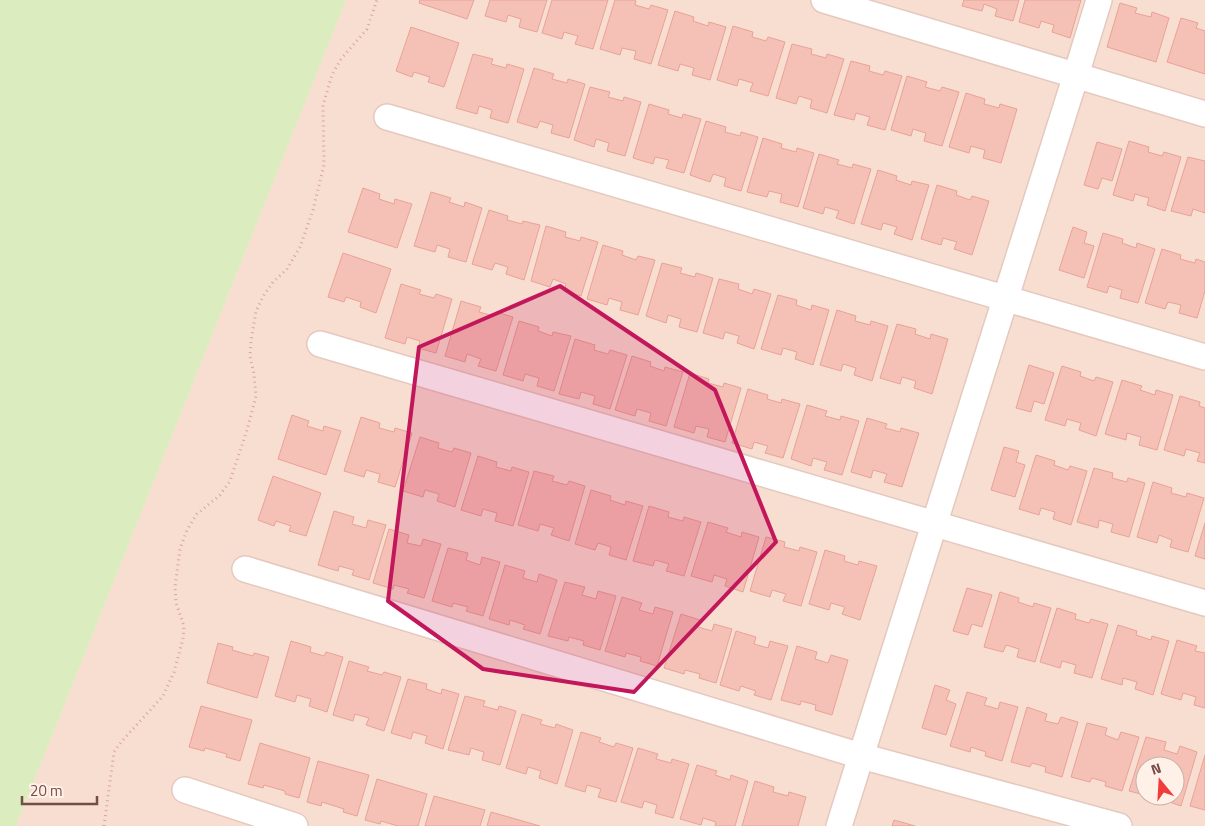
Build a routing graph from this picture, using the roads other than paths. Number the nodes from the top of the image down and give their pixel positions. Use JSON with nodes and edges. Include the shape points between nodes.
{"nodes":[{"id":1,"x":824,"y":0,"type":"edge"},
{"id":2,"x":1099,"y":0,"type":"edge"},
{"id":3,"x":1076,"y":75,"type":"junction"},
{"id":4,"x":1205,"y":114,"type":"edge"},
{"id":5,"x":387,"y":117,"type":"dead end"},
{"id":6,"x":1006,"y":298,"type":"junction"},
{"id":7,"x":320,"y":344,"type":"dead end"},
{"id":8,"x":1205,"y":357,"type":"edge"},
{"id":9,"x":934,"y":525,"type":"junction"},
{"id":10,"x":245,"y":569,"type":"dead end"},
{"id":11,"x":1205,"y":603,"type":"edge"},
{"id":12,"x":861,"y":756,"type":"junction"},
{"id":13,"x":185,"y":790,"type":"dead end"},
{"id":14,"x":294,"y":826,"type":"edge"},
{"id":15,"x":839,"y":826,"type":"edge"},
{"id":16,"x":1119,"y":826,"type":"edge"}],
"edges":[{"from":1,"to":3,"type":"street"},
{"from":2,"to":3,"type":"street"},
{"from":3,"to":4,"type":"street"},
{"from":3,"to":6,"type":"street"},
{"from":5,"to":6,"type":"street"},
{"from":6,"to":8,"type":"street"},
{"from":6,"to":9,"type":"street"},
{"from":7,"to":9,"type":"street"},
{"from":9,"to":11,"type":"street"},
{"from":9,"to":12,"type":"street"},
{"from":10,"to":12,"type":"street"},
{"from":12,"to":15,"type":"street"},
{"from":12,"to":16,"type":"street"},
{"from":13,"to":14,"type":"street"}]}
